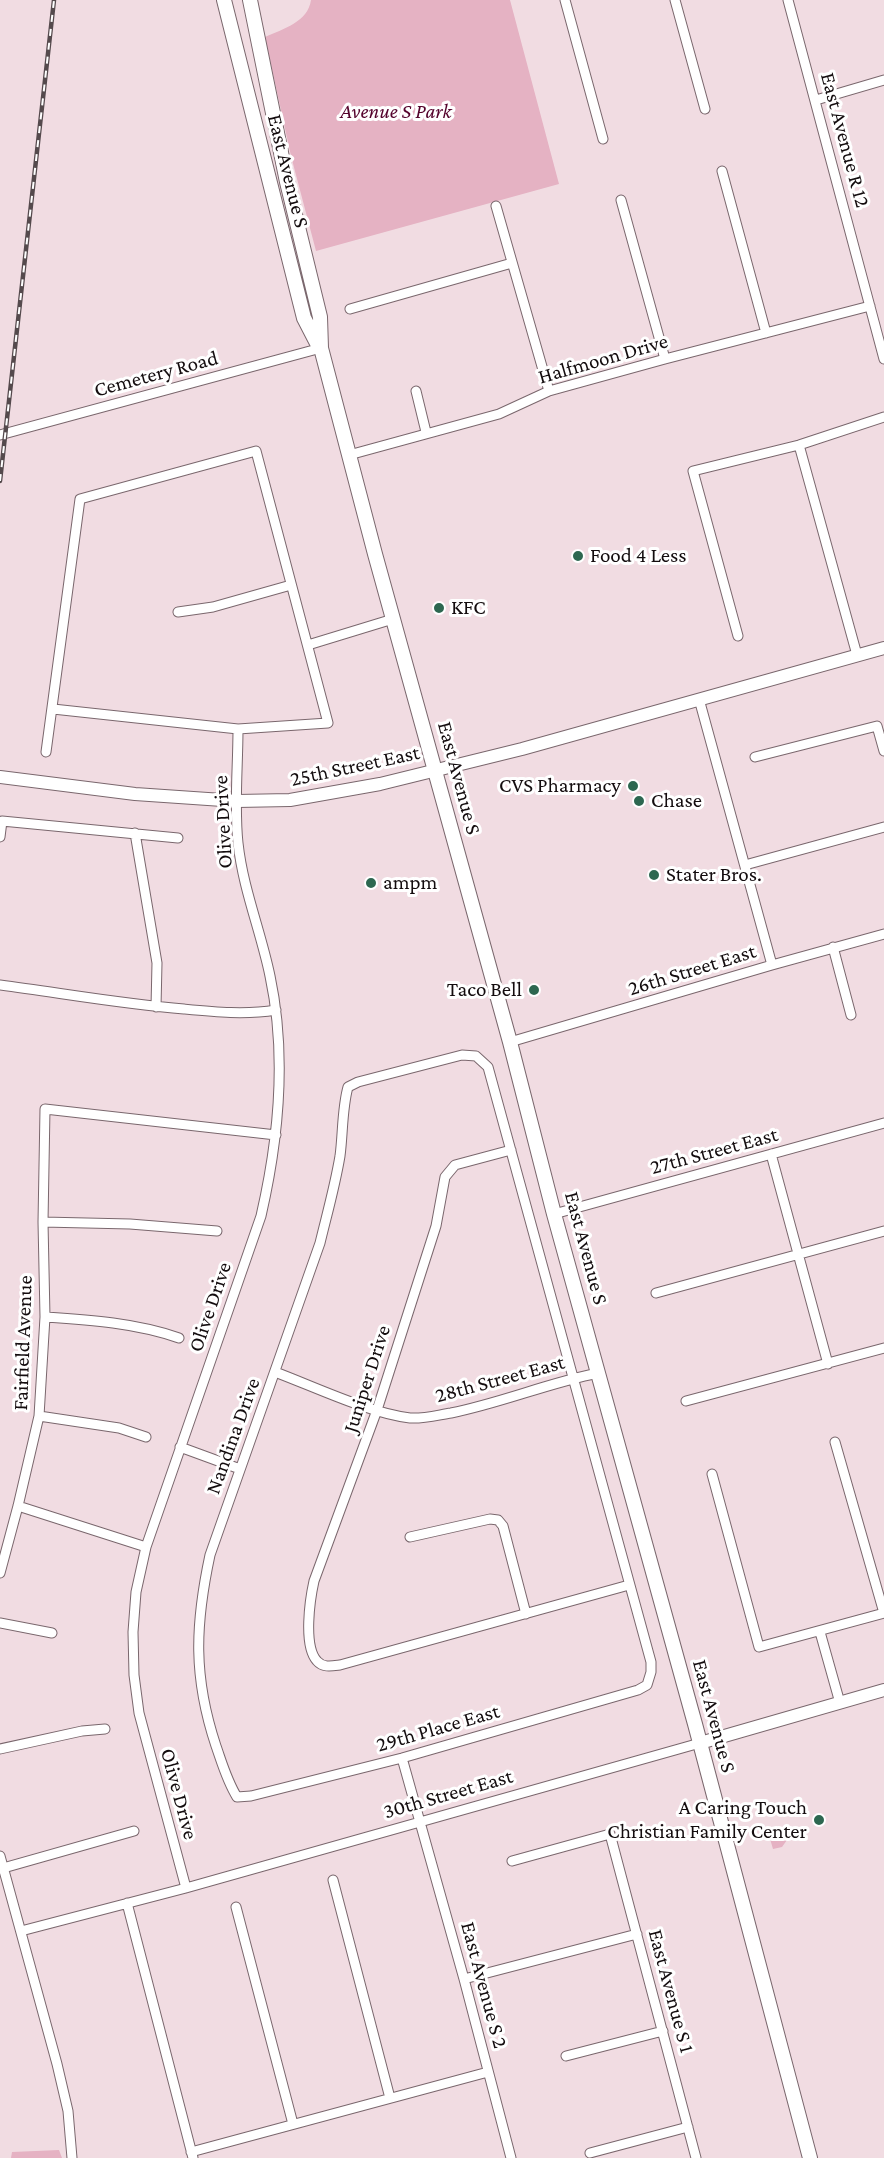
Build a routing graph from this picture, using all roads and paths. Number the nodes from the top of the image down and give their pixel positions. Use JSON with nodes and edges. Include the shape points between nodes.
{"nodes":[{"id":1,"x":224,"y":0,"type":"edge"},
{"id":2,"x":250,"y":0,"type":"edge"},
{"id":3,"x":565,"y":0,"type":"edge"},
{"id":4,"x":675,"y":0,"type":"edge"},
{"id":5,"x":788,"y":0,"type":"edge"},
{"id":6,"x":884,"y":80,"type":"edge"},
{"id":7,"x":816,"y":100,"type":"junction"},
{"id":8,"x":705,"y":109,"type":"dead end"},
{"id":9,"x":603,"y":139,"type":"dead end"},
{"id":10,"x":722,"y":171,"type":"dead end"},
{"id":11,"x":621,"y":200,"type":"dead end"},
{"id":12,"x":496,"y":206,"type":"dead end"},
{"id":13,"x":512,"y":263,"type":"junction"},
{"id":14,"x":870,"y":306,"type":"junction"},
{"id":15,"x":350,"y":309,"type":"dead end"},
{"id":16,"x":766,"y":333,"type":"junction"},
{"id":17,"x":321,"y":348,"type":"junction"},
{"id":18,"x":665,"y":359,"type":"junction"},
{"id":19,"x":884,"y":359,"type":"edge"},
{"id":20,"x":416,"y":391,"type":"dead end"},
{"id":21,"x":549,"y":392,"type":"junction"},
{"id":22,"x":884,"y":417,"type":"edge"},
{"id":23,"x":426,"y":432,"type":"junction"},
{"id":24,"x":0,"y":435,"type":"edge"},
{"id":25,"x":799,"y":445,"type":"junction"},
{"id":26,"x":349,"y":455,"type":"junction"},
{"id":27,"x":291,"y":585,"type":"junction"},
{"id":28,"x":178,"y":612,"type":"dead end"},
{"id":29,"x":393,"y":620,"type":"junction"},
{"id":30,"x":738,"y":636,"type":"dead end"},
{"id":31,"x":308,"y":645,"type":"junction"},
{"id":32,"x":884,"y":648,"type":"edge"},
{"id":33,"x":856,"y":656,"type":"junction"},
{"id":34,"x":699,"y":699,"type":"junction"},
{"id":35,"x":53,"y":710,"type":"junction"},
{"id":36,"x":238,"y":729,"type":"junction"},
{"id":37,"x":884,"y":751,"type":"edge"},
{"id":38,"x":46,"y":752,"type":"dead end"},
{"id":39,"x":755,"y":757,"type":"dead end"},
{"id":40,"x":435,"y":769,"type":"junction"},
{"id":41,"x":0,"y":777,"type":"edge"},
{"id":42,"x":237,"y":801,"type":"junction"},
{"id":43,"x":884,"y":827,"type":"edge"},
{"id":44,"x":135,"y":833,"type":"junction"},
{"id":45,"x":0,"y":837,"type":"edge"},
{"id":46,"x":178,"y":838,"type":"dead end"},
{"id":47,"x":745,"y":865,"type":"junction"},
{"id":48,"x":884,"y":934,"type":"edge"},
{"id":49,"x":833,"y":947,"type":"junction"},
{"id":50,"x":772,"y":965,"type":"junction"},
{"id":51,"x":0,"y":984,"type":"edge"},
{"id":52,"x":156,"y":1007,"type":"junction"},
{"id":53,"x":276,"y":1010,"type":"junction"},
{"id":54,"x":851,"y":1015,"type":"dead end"},
{"id":55,"x":510,"y":1042,"type":"junction"},
{"id":56,"x":884,"y":1123,"type":"edge"},
{"id":57,"x":276,"y":1135,"type":"junction"},
{"id":58,"x":511,"y":1150,"type":"junction"},
{"id":59,"x":771,"y":1154,"type":"junction"},
{"id":60,"x":554,"y":1214,"type":"junction"},
{"id":61,"x":43,"y":1222,"type":"junction"},
{"id":62,"x":217,"y":1231,"type":"dead end"},
{"id":63,"x":884,"y":1231,"type":"edge"},
{"id":64,"x":799,"y":1254,"type":"junction"},
{"id":65,"x":656,"y":1293,"type":"dead end"},
{"id":66,"x":45,"y":1317,"type":"junction"},
{"id":67,"x":179,"y":1338,"type":"dead end"},
{"id":68,"x":884,"y":1348,"type":"edge"},
{"id":69,"x":828,"y":1364,"type":"junction"},
{"id":70,"x":275,"y":1372,"type":"junction"},
{"id":71,"x":598,"y":1373,"type":"junction"},
{"id":72,"x":573,"y":1378,"type":"junction"},
{"id":73,"x":686,"y":1401,"type":"dead end"},
{"id":74,"x":377,"y":1410,"type":"junction"},
{"id":75,"x":39,"y":1416,"type":"junction"},
{"id":76,"x":146,"y":1437,"type":"dead end"},
{"id":77,"x":835,"y":1442,"type":"dead end"},
{"id":78,"x":180,"y":1447,"type":"junction"},
{"id":79,"x":240,"y":1469,"type":"junction"},
{"id":80,"x":712,"y":1474,"type":"dead end"},
{"id":81,"x":18,"y":1506,"type":"junction"},
{"id":82,"x":410,"y":1537,"type":"dead end"},
{"id":83,"x":146,"y":1547,"type":"junction"},
{"id":84,"x":0,"y":1573,"type":"edge"},
{"id":85,"x":629,"y":1585,"type":"junction"},
{"id":86,"x":884,"y":1613,"type":"edge"},
{"id":87,"x":526,"y":1614,"type":"junction"},
{"id":88,"x":0,"y":1623,"type":"edge"},
{"id":89,"x":820,"y":1632,"type":"junction"},
{"id":90,"x":52,"y":1633,"type":"dead end"},
{"id":91,"x":884,"y":1690,"type":"edge"},
{"id":92,"x":840,"y":1703,"type":"junction"},
{"id":93,"x":105,"y":1729,"type":"dead end"},
{"id":94,"x":700,"y":1743,"type":"junction"},
{"id":95,"x":0,"y":1749,"type":"edge"},
{"id":96,"x":402,"y":1758,"type":"junction"},
{"id":97,"x":237,"y":1797,"type":"joint"},
{"id":98,"x":419,"y":1823,"type":"junction"},
{"id":99,"x":134,"y":1831,"type":"dead end"},
{"id":100,"x":0,"y":1856,"type":"edge"},
{"id":101,"x":512,"y":1861,"type":"dead end"},
{"id":102,"x":2,"y":1869,"type":"edge"},
{"id":103,"x":333,"y":1880,"type":"dead end"},
{"id":104,"x":186,"y":1888,"type":"junction"},
{"id":105,"x":127,"y":1903,"type":"junction"},
{"id":106,"x":236,"y":1907,"type":"dead end"},
{"id":107,"x":21,"y":1931,"type":"junction"},
{"id":108,"x":637,"y":1934,"type":"junction"},
{"id":109,"x":464,"y":1979,"type":"junction"},
{"id":110,"x":663,"y":2031,"type":"junction"},
{"id":111,"x":566,"y":2056,"type":"dead end"},
{"id":112,"x":488,"y":2072,"type":"junction"},
{"id":113,"x":390,"y":2098,"type":"junction"},
{"id":114,"x":293,"y":2124,"type":"junction"},
{"id":115,"x":688,"y":2127,"type":"junction"},
{"id":116,"x":590,"y":2153,"type":"dead end"},
{"id":117,"x":192,"y":2155,"type":"edge"},
{"id":118,"x":72,"y":2158,"type":"edge"},
{"id":119,"x":511,"y":2158,"type":"edge"},
{"id":120,"x":696,"y":2158,"type":"edge"},
{"id":121,"x":810,"y":2158,"type":"edge"}],
"edges":[{"from":1,"to":17,"type":"main road","name":"East Avenue S","via":[[304,318]]},
{"from":2,"to":17,"type":"main road","name":"East Avenue S","via":[[287,182],[320,317]]},
{"from":3,"to":9,"type":"street"},
{"from":4,"to":8,"type":"street"},
{"from":5,"to":7,"type":"street","name":"East Avenue R 12"},
{"from":6,"to":7,"type":"street"},
{"from":7,"to":14,"type":"street","name":"East Avenue R 12"},
{"from":10,"to":16,"type":"street"},
{"from":11,"to":18,"type":"street"},
{"from":12,"to":13,"type":"street"},
{"from":13,"to":15,"type":"street"},
{"from":13,"to":21,"type":"street"},
{"from":14,"to":16,"type":"street","name":"Halfmoon Drive"},
{"from":14,"to":19,"type":"street","name":"East Avenue R 12"},
{"from":16,"to":18,"type":"street","name":"Halfmoon Drive"},
{"from":17,"to":24,"type":"street","name":"Cemetery Road"},
{"from":17,"to":26,"type":"main road","name":"East Avenue S"},
{"from":18,"to":21,"type":"street","name":"Halfmoon Drive"},
{"from":20,"to":23,"type":"street"},
{"from":21,"to":23,"type":"street","name":"Halfmoon Drive","via":[[499,414]]},
{"from":22,"to":25,"type":"street"},
{"from":23,"to":26,"type":"street","name":"Halfmoon Drive"},
{"from":25,"to":30,"type":"street","via":[[693,471]]},
{"from":25,"to":33,"type":"street"},
{"from":26,"to":29,"type":"main road","name":"East Avenue S"},
{"from":27,"to":28,"type":"street","via":[[213,607]]},
{"from":27,"to":31,"type":"street"},
{"from":27,"to":35,"type":"street","via":[[256,452],[80,499]]},
{"from":29,"to":31,"type":"street"},
{"from":29,"to":40,"type":"main road","name":"East Avenue S"},
{"from":31,"to":36,"type":"street","via":[[328,723]]},
{"from":32,"to":33,"type":"main road","name":"25th Street East"},
{"from":33,"to":34,"type":"main road","name":"25th Street East"},
{"from":34,"to":40,"type":"main road","name":"25th Street East"},
{"from":34,"to":47,"type":"street"},
{"from":35,"to":36,"type":"street"},
{"from":35,"to":38,"type":"street"},
{"from":36,"to":42,"type":"street","name":"Olive Drive"},
{"from":37,"to":39,"type":"street","via":[[877,726]]},
{"from":40,"to":42,"type":"main road","name":"25th Street East","via":[[336,793],[290,800]]},
{"from":40,"to":55,"type":"main road","name":"East Avenue S"},
{"from":41,"to":42,"type":"main road","name":"25th Street East","via":[[135,794]]},
{"from":42,"to":53,"type":"street","name":"Olive Drive","via":[[242,870]]},
{"from":43,"to":47,"type":"street"},
{"from":44,"to":45,"type":"street","via":[[2,821]]},
{"from":44,"to":46,"type":"street"},
{"from":44,"to":52,"type":"street","via":[[157,963]]},
{"from":47,"to":50,"type":"street"},
{"from":48,"to":49,"type":"street","name":"26th Street East"},
{"from":49,"to":50,"type":"street","name":"26th Street East"},
{"from":49,"to":54,"type":"street"},
{"from":50,"to":55,"type":"street","name":"26th Street East"},
{"from":51,"to":52,"type":"street"},
{"from":52,"to":53,"type":"street","via":[[226,1013]]},
{"from":53,"to":57,"type":"street","name":"Olive Drive"},
{"from":55,"to":60,"type":"main road","name":"East Avenue S"},
{"from":56,"to":59,"type":"street","name":"27th Street East"},
{"from":57,"to":61,"type":"street","name":"Fairfield Avenue","via":[[45,1109]]},
{"from":57,"to":78,"type":"street","name":"Olive Drive","via":[[261,1216]]},
{"from":58,"to":70,"type":"street","name":"Nandina Drive","via":[[488,1067],[476,1056],[462,1055],[348,1087],[332,1195],[320,1243]]},
{"from":58,"to":72,"type":"street"},
{"from":58,"to":74,"type":"street","name":"Juniper Drive","via":[[455,1165],[445,1177],[436,1226]]},
{"from":59,"to":60,"type":"street","name":"27th Street East"},
{"from":59,"to":64,"type":"street"},
{"from":60,"to":71,"type":"main road","name":"East Avenue S"},
{"from":61,"to":62,"type":"street"},
{"from":61,"to":66,"type":"street","name":"Fairfield Avenue"},
{"from":63,"to":64,"type":"street"},
{"from":64,"to":65,"type":"street"},
{"from":64,"to":69,"type":"street"},
{"from":66,"to":67,"type":"street","via":[[154,1329]]},
{"from":66,"to":75,"type":"street","name":"Fairfield Avenue"},
{"from":68,"to":69,"type":"street"},
{"from":69,"to":73,"type":"street"},
{"from":70,"to":74,"type":"street","name":"28th Street East"},
{"from":70,"to":79,"type":"street","name":"Nandina Drive"},
{"from":71,"to":72,"type":"street","name":"28th Street East"},
{"from":71,"to":94,"type":"main road","name":"East Avenue S"},
{"from":72,"to":74,"type":"street","name":"28th Street East","via":[[481,1407],[431,1416],[411,1418]]},
{"from":72,"to":85,"type":"street"},
{"from":74,"to":87,"type":"street","name":"Juniper Drive","via":[[314,1581],[309,1630],[317,1661],[327,1667],[340,1665]]},
{"from":75,"to":76,"type":"street","via":[[119,1428]]},
{"from":75,"to":81,"type":"street","name":"Fairfield Avenue"},
{"from":77,"to":86,"type":"street"},
{"from":78,"to":79,"type":"street"},
{"from":78,"to":83,"type":"street","name":"Olive Drive"},
{"from":79,"to":97,"type":"street","name":"Nandina Drive","via":[[210,1555],[198,1630],[199,1674],[208,1721]]},
{"from":80,"to":89,"type":"street","via":[[759,1647]]},
{"from":81,"to":83,"type":"street"},
{"from":81,"to":84,"type":"street","name":"Fairfield Avenue"},
{"from":82,"to":87,"type":"street","via":[[498,1520]]},
{"from":83,"to":104,"type":"street","name":"Olive Drive","via":[[135,1602],[134,1675],[142,1722]]},
{"from":85,"to":87,"type":"street"},
{"from":85,"to":96,"type":"street","name":"29th Place East","via":[[651,1662],[647,1685]]},
{"from":86,"to":89,"type":"street"},
{"from":88,"to":90,"type":"street"},
{"from":89,"to":92,"type":"street"},
{"from":91,"to":92,"type":"main road","name":"30th Street East"},
{"from":92,"to":94,"type":"main road","name":"30th Street East"},
{"from":93,"to":95,"type":"street"},
{"from":94,"to":98,"type":"street","name":"30th Street East"},
{"from":94,"to":121,"type":"main road","name":"East Avenue S"},
{"from":96,"to":97,"type":"street","name":"29th Place East"},
{"from":96,"to":98,"type":"street","name":"East Avenue S 2"},
{"from":98,"to":104,"type":"street","name":"30th Street East"},
{"from":98,"to":109,"type":"street","name":"East Avenue S 2"},
{"from":99,"to":102,"type":"street"},
{"from":100,"to":102,"type":"street"},
{"from":101,"to":108,"type":"street","name":"East Avenue S 1","via":[[610,1834]]},
{"from":102,"to":107,"type":"street"},
{"from":103,"to":113,"type":"street"},
{"from":104,"to":105,"type":"street","name":"30th Street East"},
{"from":105,"to":107,"type":"street","name":"30th Street East"},
{"from":105,"to":117,"type":"street"},
{"from":106,"to":114,"type":"street"},
{"from":107,"to":118,"type":"street","via":[[68,2111]]},
{"from":108,"to":109,"type":"street"},
{"from":108,"to":110,"type":"street","name":"East Avenue S 1"},
{"from":109,"to":112,"type":"street","name":"East Avenue S 2"},
{"from":110,"to":111,"type":"street"},
{"from":110,"to":115,"type":"street","name":"East Avenue S 1"},
{"from":112,"to":113,"type":"street"},
{"from":112,"to":119,"type":"street","name":"East Avenue S 2"},
{"from":113,"to":114,"type":"street"},
{"from":114,"to":117,"type":"street"},
{"from":115,"to":116,"type":"street"},
{"from":115,"to":120,"type":"street","name":"East Avenue S 1"}]}
